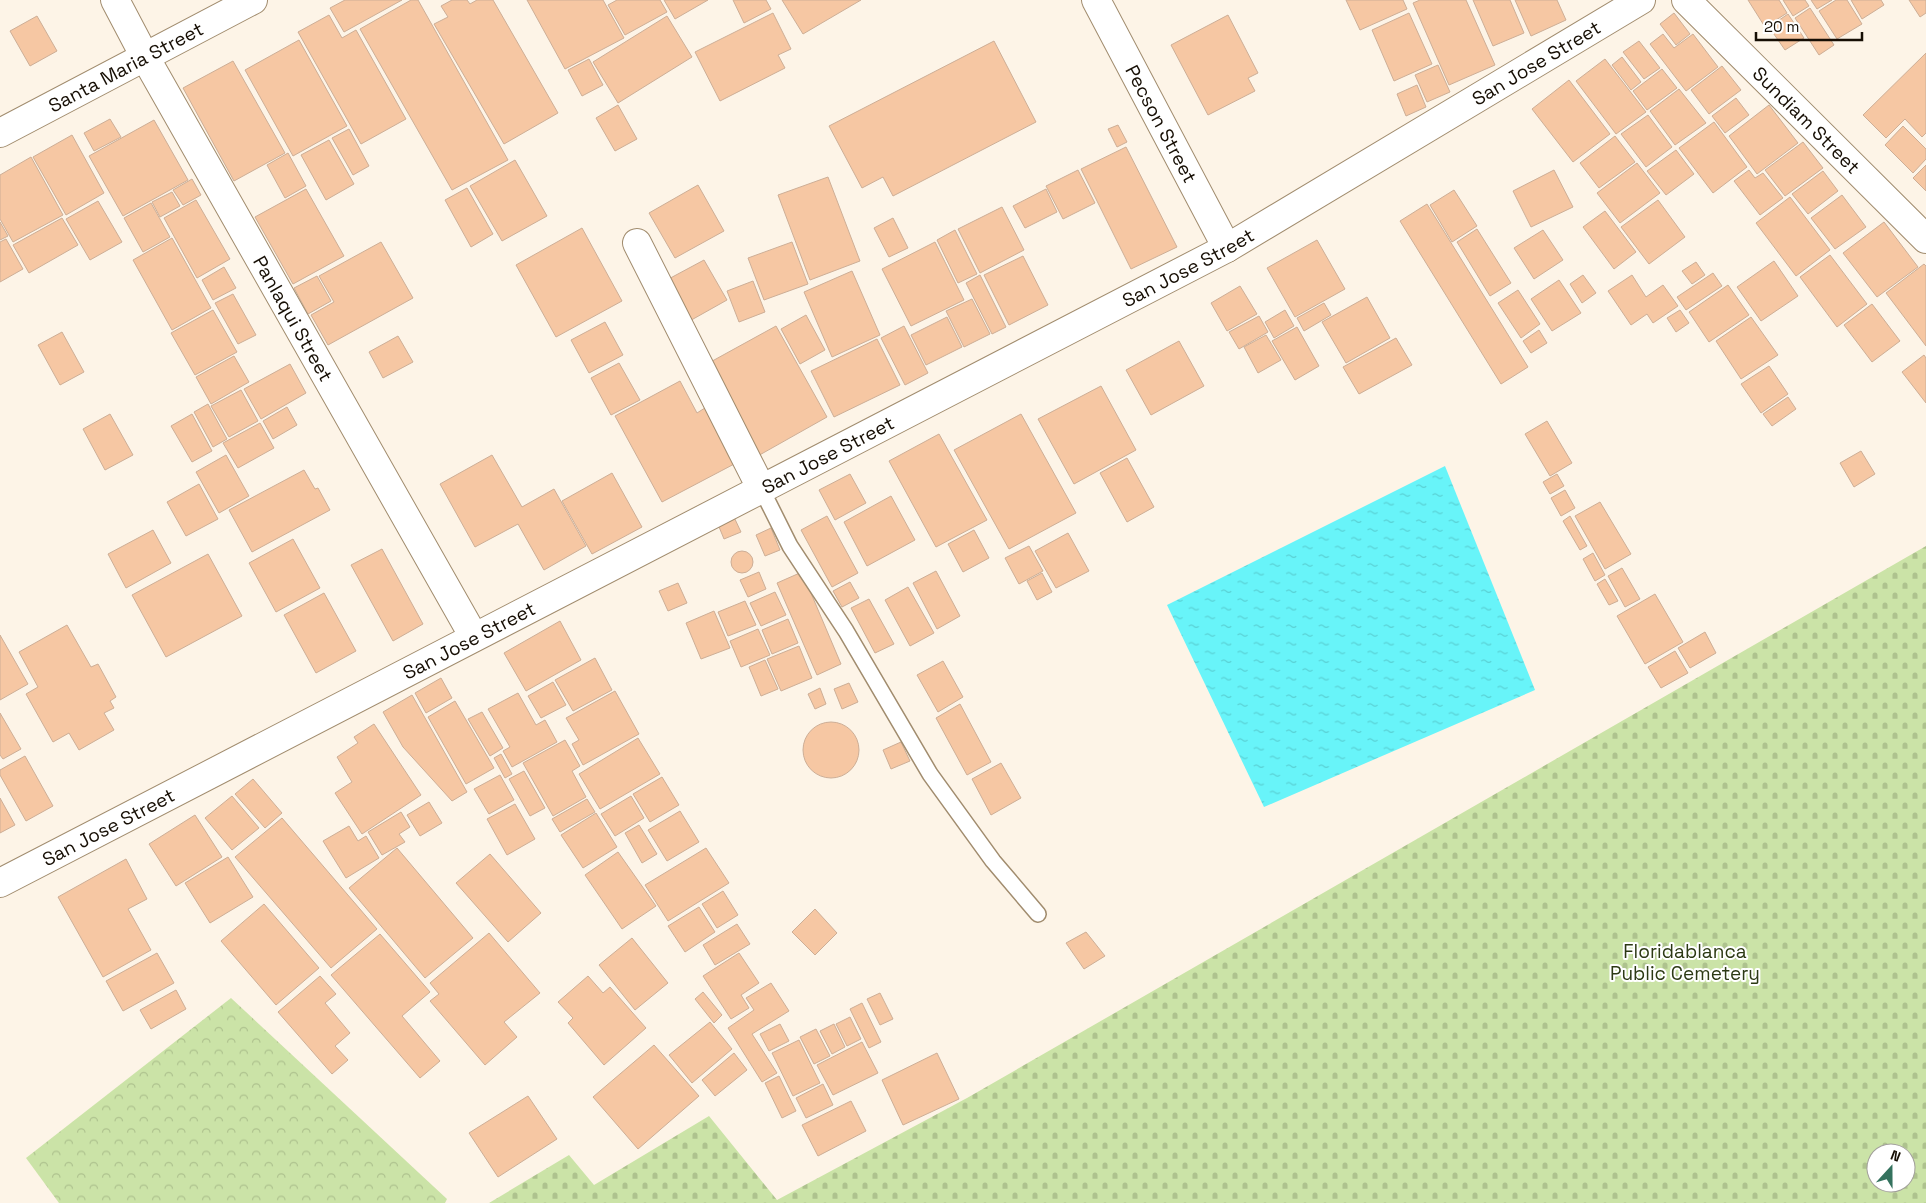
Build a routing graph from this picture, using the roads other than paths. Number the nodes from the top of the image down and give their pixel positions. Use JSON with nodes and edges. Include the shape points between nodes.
{"nodes":[{"id":1,"x":116,"y":0,"type":"edge"},
{"id":2,"x":253,"y":0,"type":"edge"},
{"id":3,"x":1096,"y":0,"type":"edge"},
{"id":4,"x":1641,"y":0,"type":"edge"},
{"id":5,"x":1686,"y":0,"type":"edge"},
{"id":6,"x":145,"y":57,"type":"junction"},
{"id":7,"x":0,"y":133,"type":"edge"},
{"id":8,"x":1926,"y":239,"type":"edge"},
{"id":9,"x":637,"y":243,"type":"dead end"},
{"id":10,"x":1227,"y":248,"type":"junction"},
{"id":11,"x":762,"y":490,"type":"junction"},
{"id":12,"x":474,"y":637,"type":"junction"},
{"id":13,"x":0,"y":883,"type":"edge"},
{"id":14,"x":1038,"y":914,"type":"dead end"}],
"edges":[{"from":1,"to":6,"type":"street","name":"Panlaqui Street"},
{"from":2,"to":6,"type":"street","name":"Santa Maria Street"},
{"from":3,"to":10,"type":"street","name":"Pecson Street"},
{"from":4,"to":10,"type":"street","name":"San Jose Street"},
{"from":5,"to":8,"type":"street","name":"Sundiam Street"},
{"from":6,"to":7,"type":"street","name":"Santa Maria Street"},
{"from":6,"to":12,"type":"street","name":"Panlaqui Street"},
{"from":9,"to":11,"type":"street"},
{"from":10,"to":11,"type":"street","name":"San Jose Street"},
{"from":11,"to":12,"type":"street","name":"San Jose Street"},
{"from":11,"to":14,"type":"lane","via":[[790,546],[846,632],[930,774],[993,861]]},
{"from":12,"to":13,"type":"street","name":"San Jose Street"}]}
